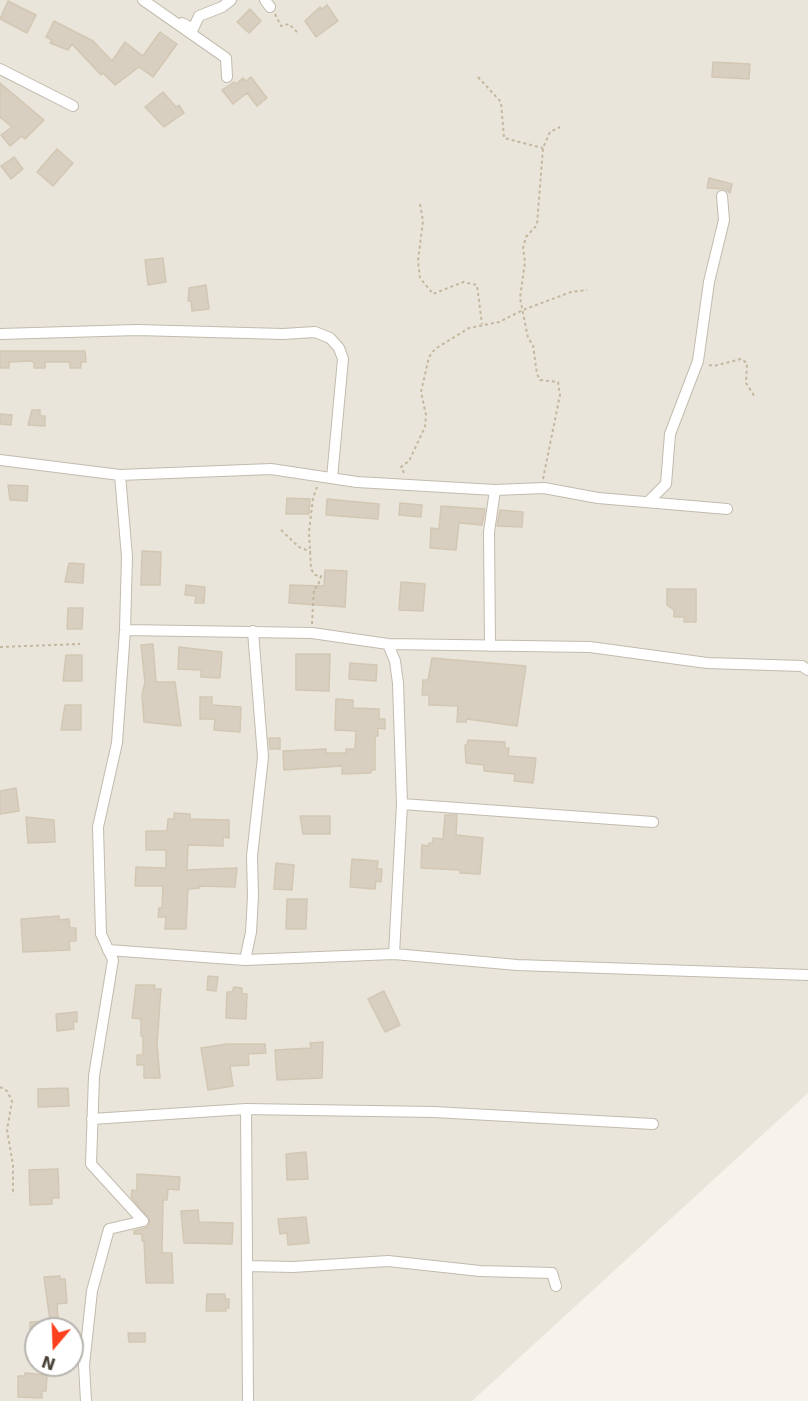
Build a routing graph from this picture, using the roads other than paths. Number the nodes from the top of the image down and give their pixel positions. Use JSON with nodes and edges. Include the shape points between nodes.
{"nodes":[{"id":1,"x":143,"y":0,"type":"edge"},
{"id":2,"x":231,"y":0,"type":"edge"},
{"id":3,"x":0,"y":69,"type":"edge"},
{"id":4,"x":227,"y":77,"type":"dead end"},
{"id":5,"x":73,"y":106,"type":"dead end"},
{"id":6,"x":722,"y":196,"type":"dead end"},
{"id":7,"x":0,"y":334,"type":"edge"},
{"id":8,"x":0,"y":460,"type":"edge"},
{"id":9,"x":120,"y":476,"type":"junction"},
{"id":10,"x":332,"y":478,"type":"junction"},
{"id":11,"x":495,"y":490,"type":"junction"},
{"id":12,"x":649,"y":501,"type":"junction"},
{"id":13,"x":728,"y":509,"type":"dead end"},
{"id":14,"x":125,"y":630,"type":"junction"},
{"id":15,"x":253,"y":631,"type":"junction"},
{"id":16,"x":388,"y":644,"type":"junction"},
{"id":17,"x":490,"y":646,"type":"junction"},
{"id":18,"x":808,"y":670,"type":"edge"},
{"id":19,"x":402,"y":804,"type":"junction"},
{"id":20,"x":653,"y":822,"type":"dead end"},
{"id":21,"x":108,"y":950,"type":"junction"},
{"id":22,"x":394,"y":954,"type":"junction"},
{"id":23,"x":245,"y":960,"type":"junction"},
{"id":24,"x":808,"y":975,"type":"edge"},
{"id":25,"x":246,"y":1109,"type":"junction"},
{"id":26,"x":92,"y":1119,"type":"junction"},
{"id":27,"x":653,"y":1125,"type":"dead end"},
{"id":28,"x":247,"y":1266,"type":"junction"},
{"id":29,"x":556,"y":1286,"type":"dead end"},
{"id":30,"x":86,"y":1401,"type":"edge"},
{"id":31,"x":248,"y":1401,"type":"edge"}],
"edges":[{"from":1,"to":2,"type":"street","via":[[193,29],[199,16]]},
{"from":1,"to":4,"type":"street","via":[[226,58]]},
{"from":3,"to":5,"type":"street"},
{"from":6,"to":12,"type":"street","via":[[724,220],[709,282],[698,361],[670,434],[666,484]]},
{"from":7,"to":10,"type":"street","via":[[137,330],[315,332],[330,338],[343,358]]},
{"from":8,"to":9,"type":"street"},
{"from":9,"to":10,"type":"street","via":[[271,469]]},
{"from":9,"to":14,"type":"street","via":[[127,557]]},
{"from":10,"to":11,"type":"street"},
{"from":11,"to":12,"type":"street","via":[[544,488],[598,498]]},
{"from":11,"to":17,"type":"street","via":[[489,532]]},
{"from":12,"to":13,"type":"street"},
{"from":14,"to":15,"type":"street"},
{"from":14,"to":21,"type":"street","via":[[117,743],[98,827],[102,934]]},
{"from":15,"to":16,"type":"street","via":[[312,633]]},
{"from":15,"to":23,"type":"street","via":[[262,757],[252,856],[251,932]]},
{"from":16,"to":17,"type":"street"},
{"from":16,"to":19,"type":"street","via":[[398,683]]},
{"from":17,"to":18,"type":"street","via":[[590,647],[706,663],[802,666]]},
{"from":19,"to":20,"type":"street"},
{"from":19,"to":22,"type":"street"},
{"from":21,"to":23,"type":"street"},
{"from":21,"to":26,"type":"street","via":[[113,960],[94,1077]]},
{"from":22,"to":23,"type":"street"},
{"from":22,"to":24,"type":"street","via":[[517,965]]},
{"from":25,"to":26,"type":"street"},
{"from":25,"to":27,"type":"street","via":[[434,1112]]},
{"from":25,"to":28,"type":"street"},
{"from":26,"to":30,"type":"street","via":[[91,1164],[144,1221],[109,1228],[92,1291],[84,1365]]},
{"from":28,"to":29,"type":"street","via":[[388,1262],[552,1273]]},
{"from":28,"to":31,"type":"street"}]}
